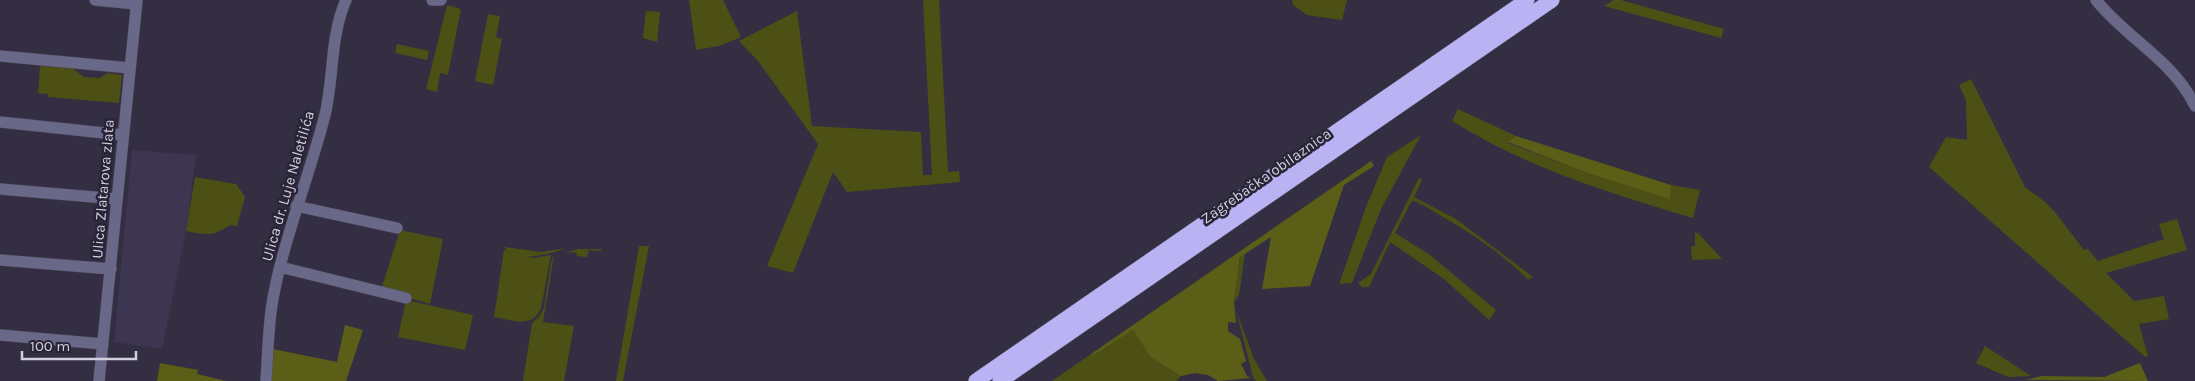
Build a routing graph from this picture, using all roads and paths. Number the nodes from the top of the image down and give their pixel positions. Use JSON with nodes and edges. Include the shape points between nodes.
{"nodes":[{"id":1,"x":95,"y":0,"type":"edge"},
{"id":2,"x":346,"y":0,"type":"edge"},
{"id":3,"x":432,"y":0,"type":"edge"},
{"id":4,"x":441,"y":0,"type":"edge"},
{"id":5,"x":1527,"y":0,"type":"edge"},
{"id":6,"x":1552,"y":0,"type":"edge"},
{"id":7,"x":2096,"y":0,"type":"edge"},
{"id":8,"x":136,"y":2,"type":"edge"},
{"id":9,"x":0,"y":56,"type":"edge"},
{"id":10,"x":130,"y":68,"type":"junction"},
{"id":11,"x":2195,"y":106,"type":"edge"},
{"id":12,"x":0,"y":122,"type":"edge"},
{"id":13,"x":123,"y":135,"type":"junction"},
{"id":14,"x":0,"y":189,"type":"edge"},
{"id":15,"x":117,"y":199,"type":"junction"},
{"id":16,"x":296,"y":206,"type":"junction"},
{"id":17,"x":397,"y":228,"type":"dead end"},
{"id":18,"x":0,"y":260,"type":"edge"},
{"id":19,"x":280,"y":267,"type":"junction"},
{"id":20,"x":111,"y":269,"type":"junction"},
{"id":21,"x":406,"y":298,"type":"dead end"},
{"id":22,"x":0,"y":335,"type":"edge"},
{"id":23,"x":103,"y":344,"type":"junction"},
{"id":24,"x":99,"y":381,"type":"edge"},
{"id":25,"x":266,"y":381,"type":"edge"},
{"id":26,"x":976,"y":381,"type":"edge"},
{"id":27,"x":1000,"y":381,"type":"edge"}],
"edges":[{"from":1,"to":8,"type":"street"},
{"from":2,"to":16,"type":"street","name":"Ulica dr. Luje Naletilića","via":[[337,27],[325,113]]},
{"from":3,"to":4,"type":"street"},
{"from":5,"to":26,"type":"highway","name":"Zagrebačka obilaznica"},
{"from":6,"to":27,"type":"highway","name":"Zagrebačka obilaznica"},
{"from":7,"to":11,"type":"street","via":[[2173,72]]},
{"from":8,"to":10,"type":"street","name":"Ulica Zlatarova zlata"},
{"from":9,"to":10,"type":"street"},
{"from":10,"to":13,"type":"street","name":"Ulica Zlatarova zlata"},
{"from":12,"to":13,"type":"street"},
{"from":13,"to":15,"type":"street","name":"Ulica Zlatarova zlata"},
{"from":14,"to":15,"type":"street"},
{"from":15,"to":20,"type":"street","name":"Ulica Zlatarova zlata"},
{"from":16,"to":17,"type":"street"},
{"from":16,"to":19,"type":"street","name":"Ulica dr. Luje Naletilića"},
{"from":18,"to":20,"type":"street"},
{"from":19,"to":21,"type":"street"},
{"from":19,"to":25,"type":"street","name":"Ulica dr. Luje Naletilića","via":[[270,315]]},
{"from":20,"to":23,"type":"street","name":"Ulica Zlatarova zlata"},
{"from":22,"to":23,"type":"street"},
{"from":23,"to":24,"type":"street","name":"Ulica Zlatarova zlata"}]}
